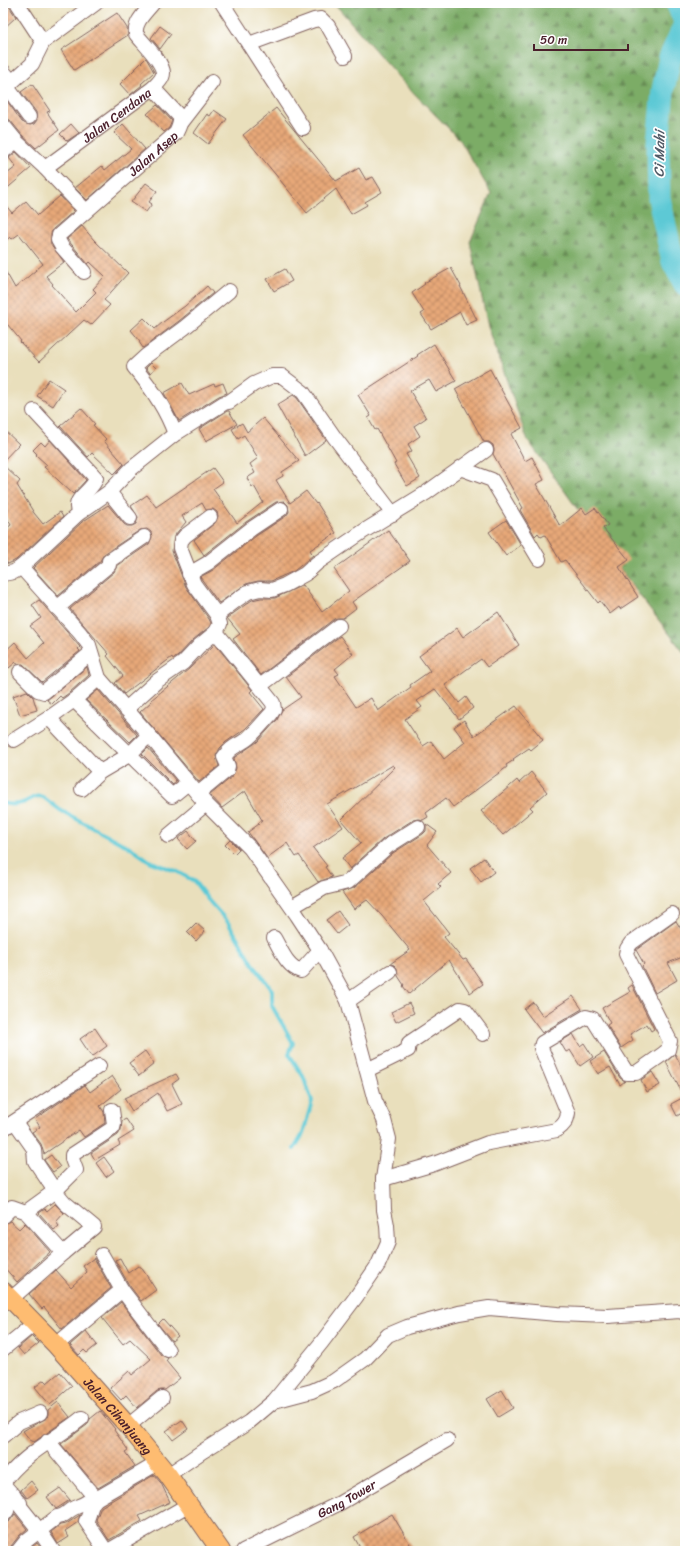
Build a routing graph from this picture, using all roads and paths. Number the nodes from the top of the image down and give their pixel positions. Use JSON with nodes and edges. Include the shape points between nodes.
{"nodes":[{"id":1,"x":96,"y":3,"type":"edge"},
{"id":2,"x":153,"y":3,"type":"edge"},
{"id":3,"x":222,"y":3,"type":"edge"},
{"id":4,"x":18,"y":4,"type":"edge"},
{"id":5,"x":42,"y":42,"type":"junction"},
{"id":6,"x":249,"y":44,"type":"junction"},
{"id":7,"x":344,"y":56,"type":"dead end"},
{"id":8,"x":3,"y":71,"type":"edge"},
{"id":9,"x":212,"y":82,"type":"dead end"},
{"id":10,"x":7,"y":86,"type":"edge"},
{"id":11,"x":153,"y":88,"type":"junction"},
{"id":12,"x":29,"y":117,"type":"dead end"},
{"id":13,"x":181,"y":122,"type":"junction"},
{"id":14,"x":3,"y":125,"type":"edge"},
{"id":15,"x":304,"y":128,"type":"dead end"},
{"id":16,"x":16,"y":141,"type":"junction"},
{"id":17,"x":3,"y":152,"type":"edge"},
{"id":18,"x":45,"y":168,"type":"junction"},
{"id":19,"x":86,"y":211,"type":"junction"},
{"id":20,"x":84,"y":272,"type":"dead end"},
{"id":21,"x":229,"y":291,"type":"dead end"},
{"id":22,"x":34,"y":411,"type":"dead end"},
{"id":23,"x":175,"y":434,"type":"junction"},
{"id":24,"x":486,"y":450,"type":"dead end"},
{"id":25,"x":460,"y":468,"type":"junction"},
{"id":26,"x":109,"y":492,"type":"junction"},
{"id":27,"x":281,"y":509,"type":"dead end"},
{"id":28,"x":79,"y":513,"type":"junction"},
{"id":29,"x":393,"y":514,"type":"junction"},
{"id":30,"x":210,"y":517,"type":"dead end"},
{"id":31,"x":130,"y":518,"type":"dead end"},
{"id":32,"x":144,"y":537,"type":"dead end"},
{"id":33,"x":539,"y":559,"type":"dead end"},
{"id":34,"x":21,"y":568,"type":"junction"},
{"id":35,"x":3,"y":574,"type":"edge"},
{"id":36,"x":189,"y":574,"type":"junction"},
{"id":37,"x":57,"y":608,"type":"junction"},
{"id":38,"x":217,"y":615,"type":"junction"},
{"id":39,"x":339,"y":626,"type":"dead end"},
{"id":40,"x":216,"y":632,"type":"junction"},
{"id":41,"x":92,"y":653,"type":"junction"},
{"id":42,"x":20,"y":672,"type":"dead end"},
{"id":43,"x":98,"y":678,"type":"junction"},
{"id":44,"x":260,"y":686,"type":"junction"},
{"id":45,"x":74,"y":700,"type":"junction"},
{"id":46,"x":126,"y":709,"type":"junction"},
{"id":47,"x":49,"y":718,"type":"junction"},
{"id":48,"x":149,"y":735,"type":"junction"},
{"id":49,"x":14,"y":740,"type":"dead end"},
{"id":50,"x":129,"y":755,"type":"junction"},
{"id":51,"x":100,"y":772,"type":"junction"},
{"id":52,"x":188,"y":783,"type":"junction"},
{"id":53,"x":82,"y":789,"type":"dead end"},
{"id":54,"x":202,"y":799,"type":"junction"},
{"id":55,"x":418,"y":827,"type":"dead end"},
{"id":56,"x":168,"y":836,"type":"dead end"},
{"id":57,"x":292,"y":907,"type":"junction"},
{"id":58,"x":672,"y":914,"type":"dead end"},
{"id":59,"x":274,"y":938,"type":"dead end"},
{"id":60,"x":320,"y":950,"type":"junction"},
{"id":61,"x":390,"y":972,"type":"dead end"},
{"id":62,"x":348,"y":1001,"type":"junction"},
{"id":63,"x":483,"y":1034,"type":"dead end"},
{"id":64,"x":99,"y":1066,"type":"dead end"},
{"id":65,"x":367,"y":1070,"type":"junction"},
{"id":66,"x":112,"y":1110,"type":"dead end"},
{"id":67,"x":9,"y":1125,"type":"edge"},
{"id":68,"x":383,"y":1179,"type":"junction"},
{"id":69,"x":55,"y":1191,"type":"junction"},
{"id":70,"x":26,"y":1212,"type":"junction"},
{"id":71,"x":3,"y":1216,"type":"edge"},
{"id":72,"x":63,"y":1253,"type":"junction"},
{"id":73,"x":102,"y":1255,"type":"dead end"},
{"id":74,"x":122,"y":1290,"type":"junction"},
{"id":75,"x":7,"y":1296,"type":"edge"},
{"id":76,"x":685,"y":1313,"type":"edge"},
{"id":77,"x":35,"y":1323,"type":"junction"},
{"id":78,"x":56,"y":1345,"type":"junction"},
{"id":79,"x":3,"y":1349,"type":"edge"},
{"id":80,"x":168,"y":1350,"type":"dead end"},
{"id":81,"x":162,"y":1398,"type":"dead end"},
{"id":82,"x":274,"y":1401,"type":"junction"},
{"id":83,"x":40,"y":1413,"type":"dead end"},
{"id":84,"x":82,"y":1418,"type":"dead end"},
{"id":85,"x":128,"y":1426,"type":"junction"},
{"id":86,"x":3,"y":1436,"type":"edge"},
{"id":87,"x":447,"y":1440,"type":"dead end"},
{"id":88,"x":48,"y":1441,"type":"junction"},
{"id":89,"x":163,"y":1469,"type":"junction"},
{"id":90,"x":3,"y":1484,"type":"edge"},
{"id":91,"x":14,"y":1495,"type":"junction"},
{"id":92,"x":95,"y":1500,"type":"junction"},
{"id":93,"x":188,"y":1505,"type":"junction"},
{"id":94,"x":3,"y":1516,"type":"edge"},
{"id":95,"x":39,"y":1530,"type":"junction"},
{"id":96,"x":18,"y":1551,"type":"edge"},
{"id":97,"x":53,"y":1551,"type":"edge"},
{"id":98,"x":107,"y":1551,"type":"edge"},
{"id":99,"x":221,"y":1551,"type":"edge"},
{"id":100,"x":243,"y":1551,"type":"edge"}],
"edges":[{"from":1,"to":5,"type":"street"},
{"from":2,"to":11,"type":"street","name":"Jalan Cendana","via":[[136,24],[135,29],[136,34],[161,64],[161,80]]},
{"from":3,"to":6,"type":"street"},
{"from":4,"to":5,"type":"street"},
{"from":5,"to":10,"type":"street","via":[[32,64]]},
{"from":6,"to":7,"type":"street","via":[[321,19],[328,26]]},
{"from":6,"to":15,"type":"street"},
{"from":8,"to":10,"type":"street"},
{"from":9,"to":13,"type":"street"},
{"from":10,"to":12,"type":"street"},
{"from":11,"to":13,"type":"street","name":"Jalan Asep","via":[[180,117]]},
{"from":11,"to":18,"type":"street","name":"Jalan Cendana"},
{"from":13,"to":19,"type":"street","name":"Jalan Asep","via":[[176,133]]},
{"from":14,"to":16,"type":"street"},
{"from":16,"to":17,"type":"street"},
{"from":16,"to":18,"type":"street"},
{"from":18,"to":19,"type":"street"},
{"from":19,"to":20,"type":"street","name":"Jalan Asep","via":[[59,235],[58,240]]},
{"from":21,"to":23,"type":"street","via":[[134,367],[168,416]]},
{"from":22,"to":28,"type":"street","via":[[96,478],[95,483],[77,502],[76,508]]},
{"from":23,"to":26,"type":"street","via":[[131,469]]},
{"from":23,"to":29,"type":"street","via":[[254,384],[272,376],[282,376],[303,392]]},
{"from":24,"to":25,"type":"street"},
{"from":25,"to":29,"type":"street"},
{"from":25,"to":33,"type":"street","via":[[492,480]]},
{"from":26,"to":28,"type":"street"},
{"from":26,"to":31,"type":"street"},
{"from":27,"to":36,"type":"street"},
{"from":28,"to":34,"type":"street"},
{"from":29,"to":38,"type":"street","via":[[364,531],[298,578],[272,590],[248,592]]},
{"from":30,"to":36,"type":"street","via":[[181,541],[180,548]]},
{"from":32,"to":37,"type":"street","via":[[109,561],[109,565]]},
{"from":34,"to":35,"type":"street"},
{"from":34,"to":37,"type":"street"},
{"from":36,"to":38,"type":"street"},
{"from":37,"to":41,"type":"street","via":[[80,633]]},
{"from":38,"to":40,"type":"street","via":[[220,624]]},
{"from":39,"to":44,"type":"street"},
{"from":40,"to":44,"type":"street"},
{"from":40,"to":46,"type":"street","via":[[184,663],[157,681]]},
{"from":41,"to":42,"type":"street","via":[[44,692],[38,690]]},
{"from":41,"to":43,"type":"street"},
{"from":43,"to":45,"type":"street"},
{"from":43,"to":46,"type":"street"},
{"from":44,"to":54,"type":"street","via":[[273,703],[274,709],[244,741],[229,750],[224,757],[227,770]]},
{"from":45,"to":47,"type":"street"},
{"from":45,"to":50,"type":"street"},
{"from":46,"to":48,"type":"street"},
{"from":47,"to":49,"type":"street"},
{"from":47,"to":51,"type":"street"},
{"from":48,"to":50,"type":"street"},
{"from":48,"to":52,"type":"street"},
{"from":50,"to":51,"type":"street"},
{"from":50,"to":52,"type":"street","via":[[172,796]]},
{"from":51,"to":53,"type":"street"},
{"from":52,"to":54,"type":"street"},
{"from":54,"to":56,"type":"street"},
{"from":54,"to":57,"type":"street","via":[[250,848]]},
{"from":55,"to":57,"type":"street","via":[[388,846],[348,882],[324,888]]},
{"from":57,"to":60,"type":"street"},
{"from":58,"to":68,"type":"street","via":[[631,943],[626,954],[670,1040],[668,1050],[636,1073],[627,1073],[593,1019],[586,1017],[542,1043],[541,1048],[568,1113],[563,1126],[557,1130],[488,1143],[434,1164]]},
{"from":59,"to":60,"type":"street","via":[[294,969],[301,971]]},
{"from":60,"to":62,"type":"street"},
{"from":61,"to":62,"type":"street"},
{"from":62,"to":65,"type":"street"},
{"from":63,"to":65,"type":"street","via":[[465,1010],[460,1009],[409,1043],[408,1050]]},
{"from":64,"to":67,"type":"street"},
{"from":65,"to":68,"type":"street","via":[[389,1139]]},
{"from":66,"to":69,"type":"street","via":[[113,1128],[72,1155],[76,1170]]},
{"from":67,"to":69,"type":"street","via":[[34,1149],[35,1161]]},
{"from":68,"to":82,"type":"street","via":[[388,1242],[378,1265],[322,1342]]},
{"from":69,"to":70,"type":"street"},
{"from":69,"to":72,"type":"street","via":[[94,1227]]},
{"from":70,"to":71,"type":"street","via":[[12,1207]]},
{"from":70,"to":72,"type":"street"},
{"from":72,"to":75,"type":"street"},
{"from":73,"to":74,"type":"street"},
{"from":74,"to":78,"type":"street"},
{"from":74,"to":80,"type":"street"},
{"from":75,"to":77,"type":"main road","name":"Jalan Cihanjuang"},
{"from":76,"to":82,"type":"street","via":[[680,1311],[608,1316],[489,1308],[459,1313],[388,1335],[365,1359],[334,1381],[312,1391]]},
{"from":77,"to":78,"type":"main road","name":"Jalan Cihanjuang"},
{"from":77,"to":79,"type":"street"},
{"from":78,"to":85,"type":"main road","name":"Jalan Cihanjuang"},
{"from":81,"to":85,"type":"street"},
{"from":82,"to":89,"type":"street","via":[[249,1422],[203,1451]]},
{"from":83,"to":86,"type":"street","via":[[19,1422]]},
{"from":84,"to":88,"type":"street"},
{"from":85,"to":89,"type":"main road","name":"Jalan Cihanjuang"},
{"from":87,"to":100,"type":"street","name":"Gang Tower","via":[[340,1502]]},
{"from":88,"to":90,"type":"street","via":[[10,1472]]},
{"from":88,"to":92,"type":"street"},
{"from":89,"to":92,"type":"street"},
{"from":89,"to":93,"type":"main road","name":"Jalan Cihanjuang"},
{"from":90,"to":91,"type":"street"},
{"from":91,"to":94,"type":"street","via":[[5,1502],[7,1511]]},
{"from":91,"to":95,"type":"street"},
{"from":92,"to":95,"type":"street","via":[[92,1499],[57,1517]]},
{"from":92,"to":98,"type":"street","via":[[86,1521]]},
{"from":93,"to":98,"type":"street"},
{"from":93,"to":99,"type":"main road","name":"Jalan Cihanjuang"},
{"from":95,"to":96,"type":"street"},
{"from":95,"to":97,"type":"street"}]}
